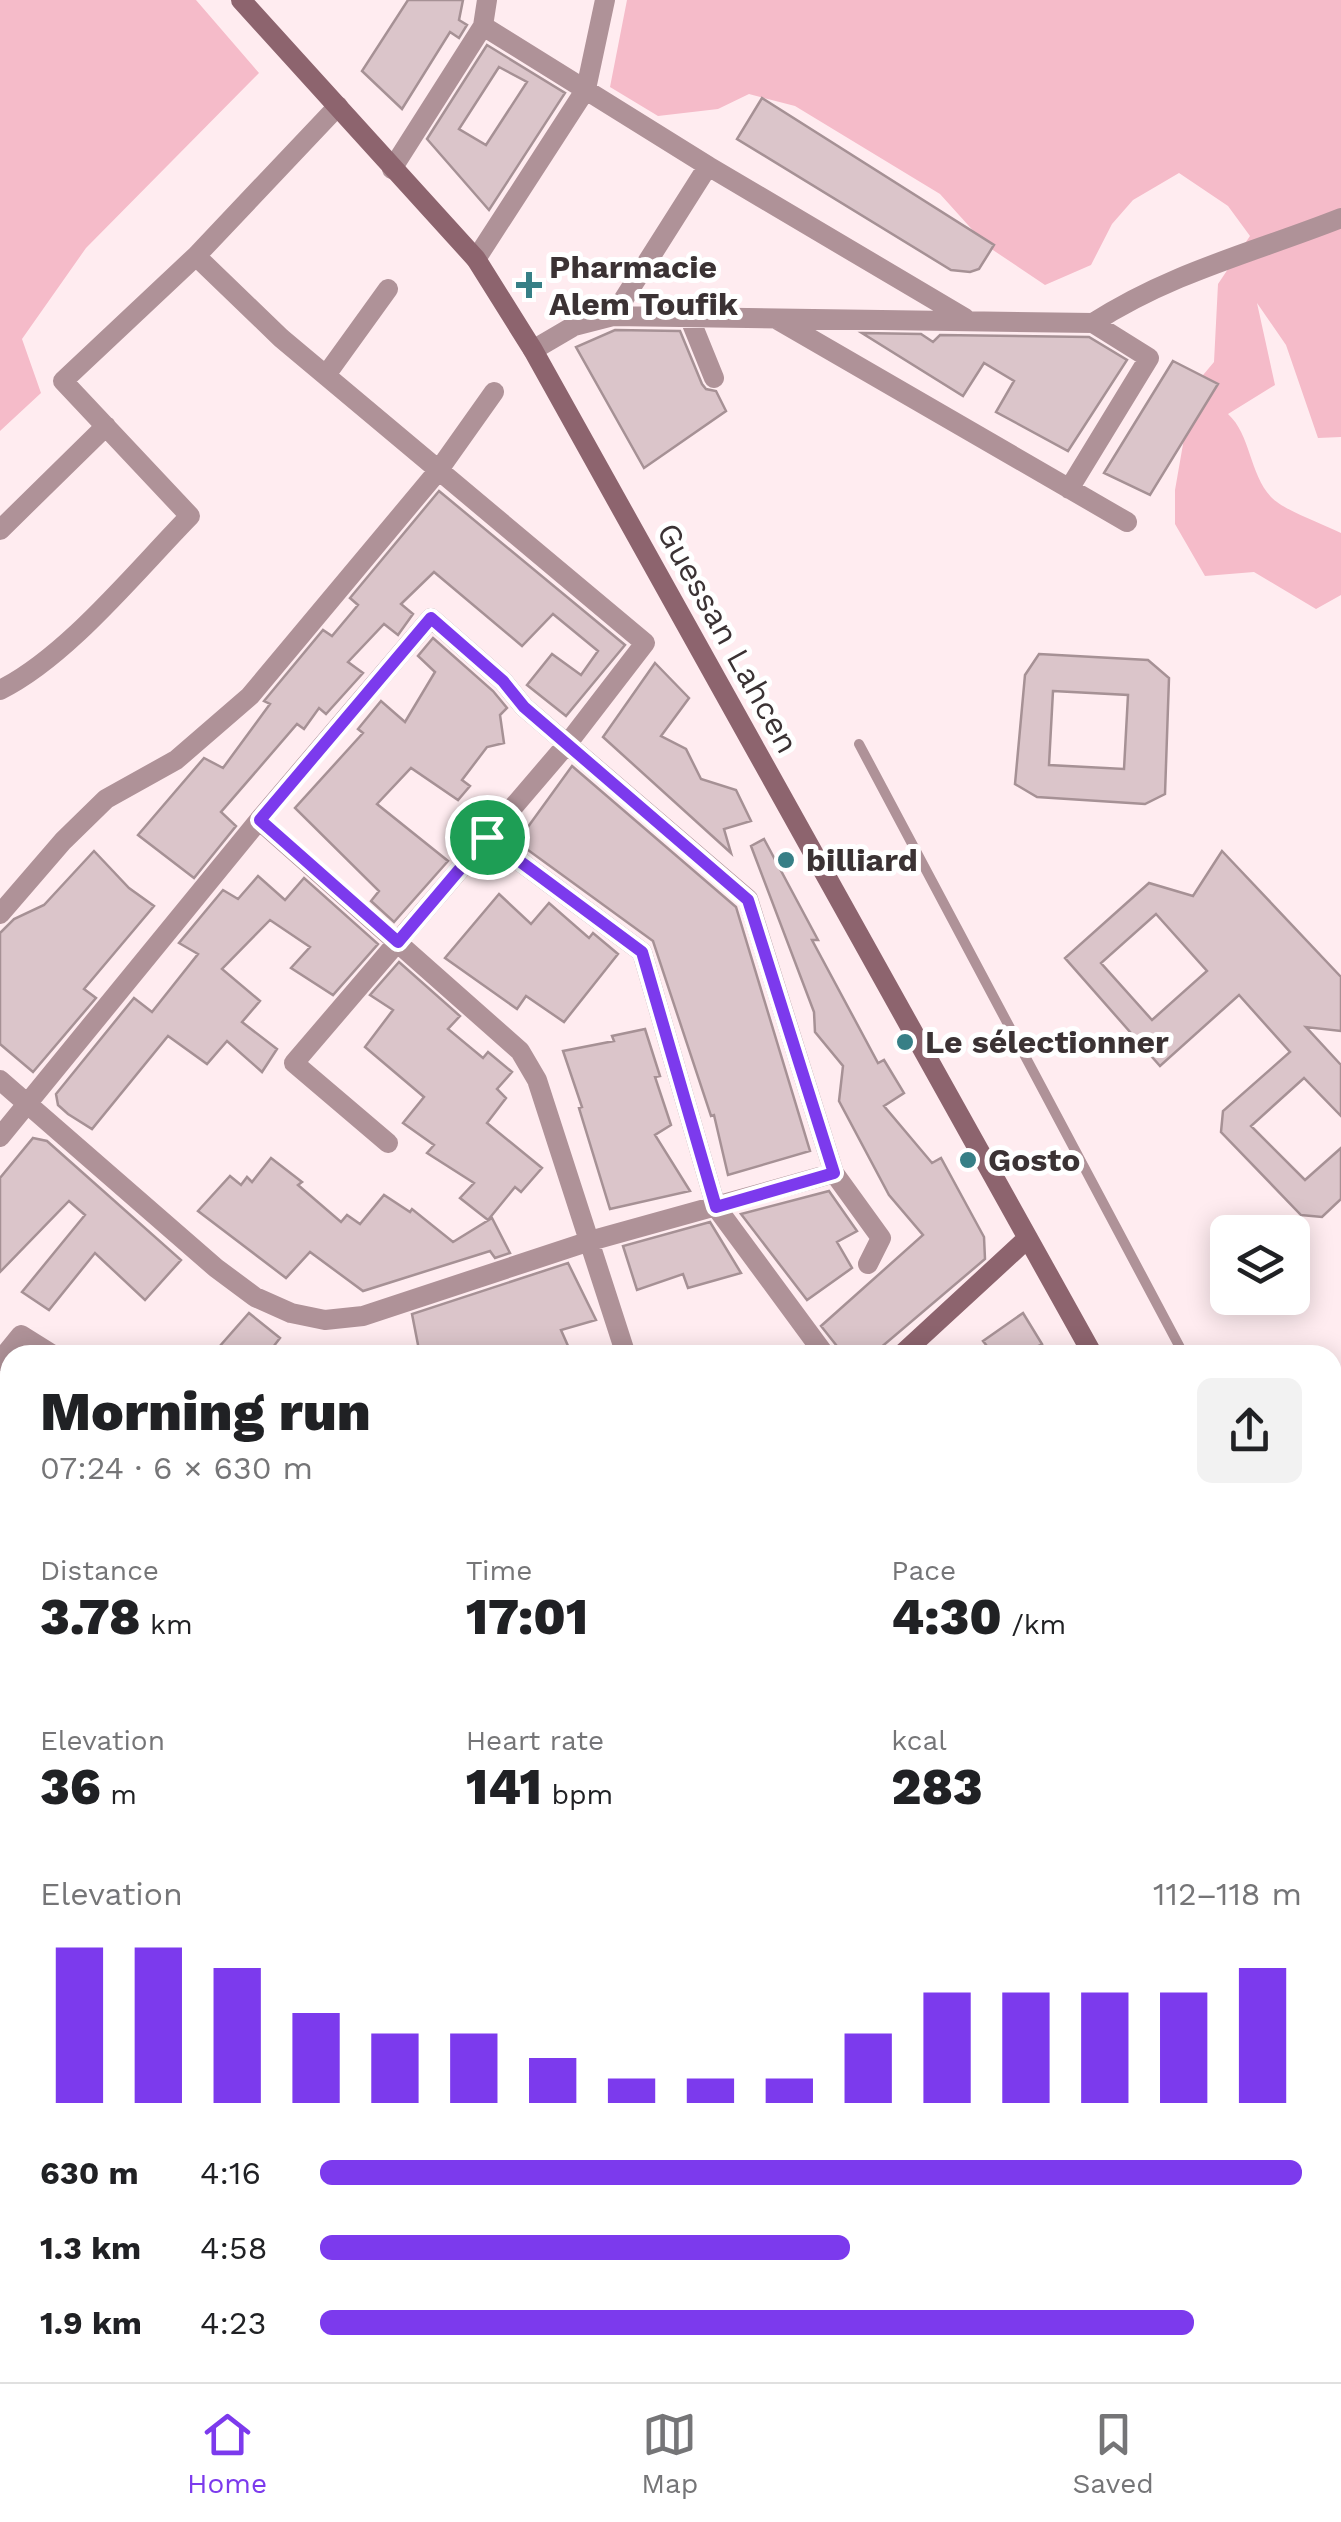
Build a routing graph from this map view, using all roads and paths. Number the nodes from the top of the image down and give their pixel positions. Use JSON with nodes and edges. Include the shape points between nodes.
{"nodes":[{"id":1,"x":242,"y":0,"type":"edge"},
{"id":2,"x":486,"y":0,"type":"edge"},
{"id":3,"x":605,"y":0,"type":"edge"},
{"id":4,"x":483,"y":26,"type":"junction"},
{"id":5,"x":586,"y":89,"type":"junction"},
{"id":6,"x":338,"y":106,"type":"junction"},
{"id":7,"x":708,"y":166,"type":"junction"},
{"id":8,"x":392,"y":169,"type":"junction"},
{"id":9,"x":1341,"y":218,"type":"edge"},
{"id":10,"x":196,"y":256,"type":"junction"},
{"id":11,"x":476,"y":259,"type":"junction"},
{"id":12,"x":388,"y":288,"type":"dead end"},
{"id":13,"x":612,"y":316,"type":"junction"},
{"id":14,"x":690,"y":318,"type":"junction"},
{"id":15,"x":777,"y":319,"type":"junction"},
{"id":16,"x":967,"y":319,"type":"junction"},
{"id":17,"x":1093,"y":324,"type":"junction"},
{"id":18,"x":533,"y":350,"type":"junction"},
{"id":19,"x":326,"y":375,"type":"junction"},
{"id":20,"x":714,"y":378,"type":"dead end"},
{"id":21,"x":494,"y":392,"type":"dead end"},
{"id":22,"x":106,"y":426,"type":"junction"},
{"id":23,"x":438,"y":472,"type":"junction"},
{"id":24,"x":1069,"y":489,"type":"junction"},
{"id":25,"x":1127,"y":522,"type":"dead end"},
{"id":26,"x":0,"y":530,"type":"edge"},
{"id":27,"x":0,"y":690,"type":"edge"},
{"id":28,"x":568,"y":743,"type":"junction"},
{"id":29,"x":858,"y":744,"type":"dead end"},
{"id":30,"x":260,"y":820,"type":"junction"},
{"id":31,"x":487,"y":837,"type":"junction"},
{"id":32,"x":0,"y":914,"type":"edge"},
{"id":33,"x":398,"y":942,"type":"junction"},
{"id":34,"x":0,"y":1080,"type":"edge"},
{"id":35,"x":28,"y":1103,"type":"junction"},
{"id":36,"x":0,"y":1136,"type":"edge"},
{"id":37,"x":388,"y":1142,"type":"dead end"},
{"id":38,"x":834,"y":1173,"type":"junction"},
{"id":39,"x":716,"y":1207,"type":"junction"},
{"id":40,"x":1028,"y":1238,"type":"junction"},
{"id":41,"x":590,"y":1241,"type":"junction"},
{"id":42,"x":868,"y":1264,"type":"dead end"},
{"id":43,"x":12,"y":1345,"type":"edge"},
{"id":44,"x":38,"y":1345,"type":"edge"},
{"id":45,"x":623,"y":1345,"type":"edge"},
{"id":46,"x":818,"y":1345,"type":"edge"},
{"id":47,"x":911,"y":1345,"type":"edge"},
{"id":48,"x":1087,"y":1345,"type":"edge"},
{"id":49,"x":1179,"y":1345,"type":"edge"}],
"edges":[{"from":1,"to":6,"type":"main road","name":"Guessan Lahcen"},
{"from":2,"to":4,"type":"street"},
{"from":3,"to":5,"type":"street"},
{"from":4,"to":5,"type":"street"},
{"from":4,"to":8,"type":"street"},
{"from":5,"to":7,"type":"street"},
{"from":5,"to":11,"type":"street"},
{"from":6,"to":8,"type":"main road","name":"Guessan Lahcen"},
{"from":6,"to":10,"type":"street"},
{"from":7,"to":13,"type":"street"},
{"from":7,"to":16,"type":"street"},
{"from":8,"to":11,"type":"main road","name":"Guessan Lahcen"},
{"from":9,"to":17,"type":"street","via":[[1175,277]]},
{"from":10,"to":19,"type":"street"},
{"from":10,"to":22,"type":"street","via":[[63,381]]},
{"from":11,"to":18,"type":"main road","name":"Guessan Lahcen"},
{"from":12,"to":19,"type":"street"},
{"from":13,"to":14,"type":"street"},
{"from":13,"to":18,"type":"street","via":[[574,326]]},
{"from":14,"to":15,"type":"street"},
{"from":14,"to":20,"type":"street"},
{"from":15,"to":16,"type":"street"},
{"from":15,"to":24,"type":"street"},
{"from":16,"to":17,"type":"street"},
{"from":17,"to":24,"type":"street","via":[[1150,358]]},
{"from":18,"to":40,"type":"main road","name":"Guessan Lahcen"},
{"from":19,"to":23,"type":"street"},
{"from":21,"to":23,"type":"street"},
{"from":22,"to":26,"type":"street"},
{"from":22,"to":27,"type":"street","via":[[190,516],[58,651]]},
{"from":23,"to":28,"type":"street","via":[[644,643]]},
{"from":23,"to":32,"type":"street","via":[[250,696],[176,760],[106,798]]},
{"from":24,"to":25,"type":"street"},
{"from":28,"to":30,"type":"street","via":[[431,618]]},
{"from":28,"to":31,"type":"street"},
{"from":28,"to":38,"type":"street","via":[[748,900]]},
{"from":29,"to":49,"type":"lane"},
{"from":30,"to":33,"type":"street"},
{"from":30,"to":35,"type":"street"},
{"from":31,"to":33,"type":"street"},
{"from":31,"to":39,"type":"street","via":[[642,952]]},
{"from":33,"to":37,"type":"street","via":[[294,1063]]},
{"from":33,"to":41,"type":"street","via":[[520,1051],[537,1080]]},
{"from":34,"to":35,"type":"street"},
{"from":35,"to":36,"type":"street"},
{"from":35,"to":41,"type":"street","via":[[216,1268],[291,1313],[325,1320],[363,1316]]},
{"from":38,"to":39,"type":"street"},
{"from":38,"to":42,"type":"street","via":[[881,1238]]},
{"from":39,"to":41,"type":"street"},
{"from":39,"to":46,"type":"street"},
{"from":40,"to":47,"type":"main road"},
{"from":40,"to":48,"type":"main road","name":"Guessan Lahcen"},
{"from":41,"to":45,"type":"street"},
{"from":43,"to":44,"type":"street","via":[[21,1334]]}]}
